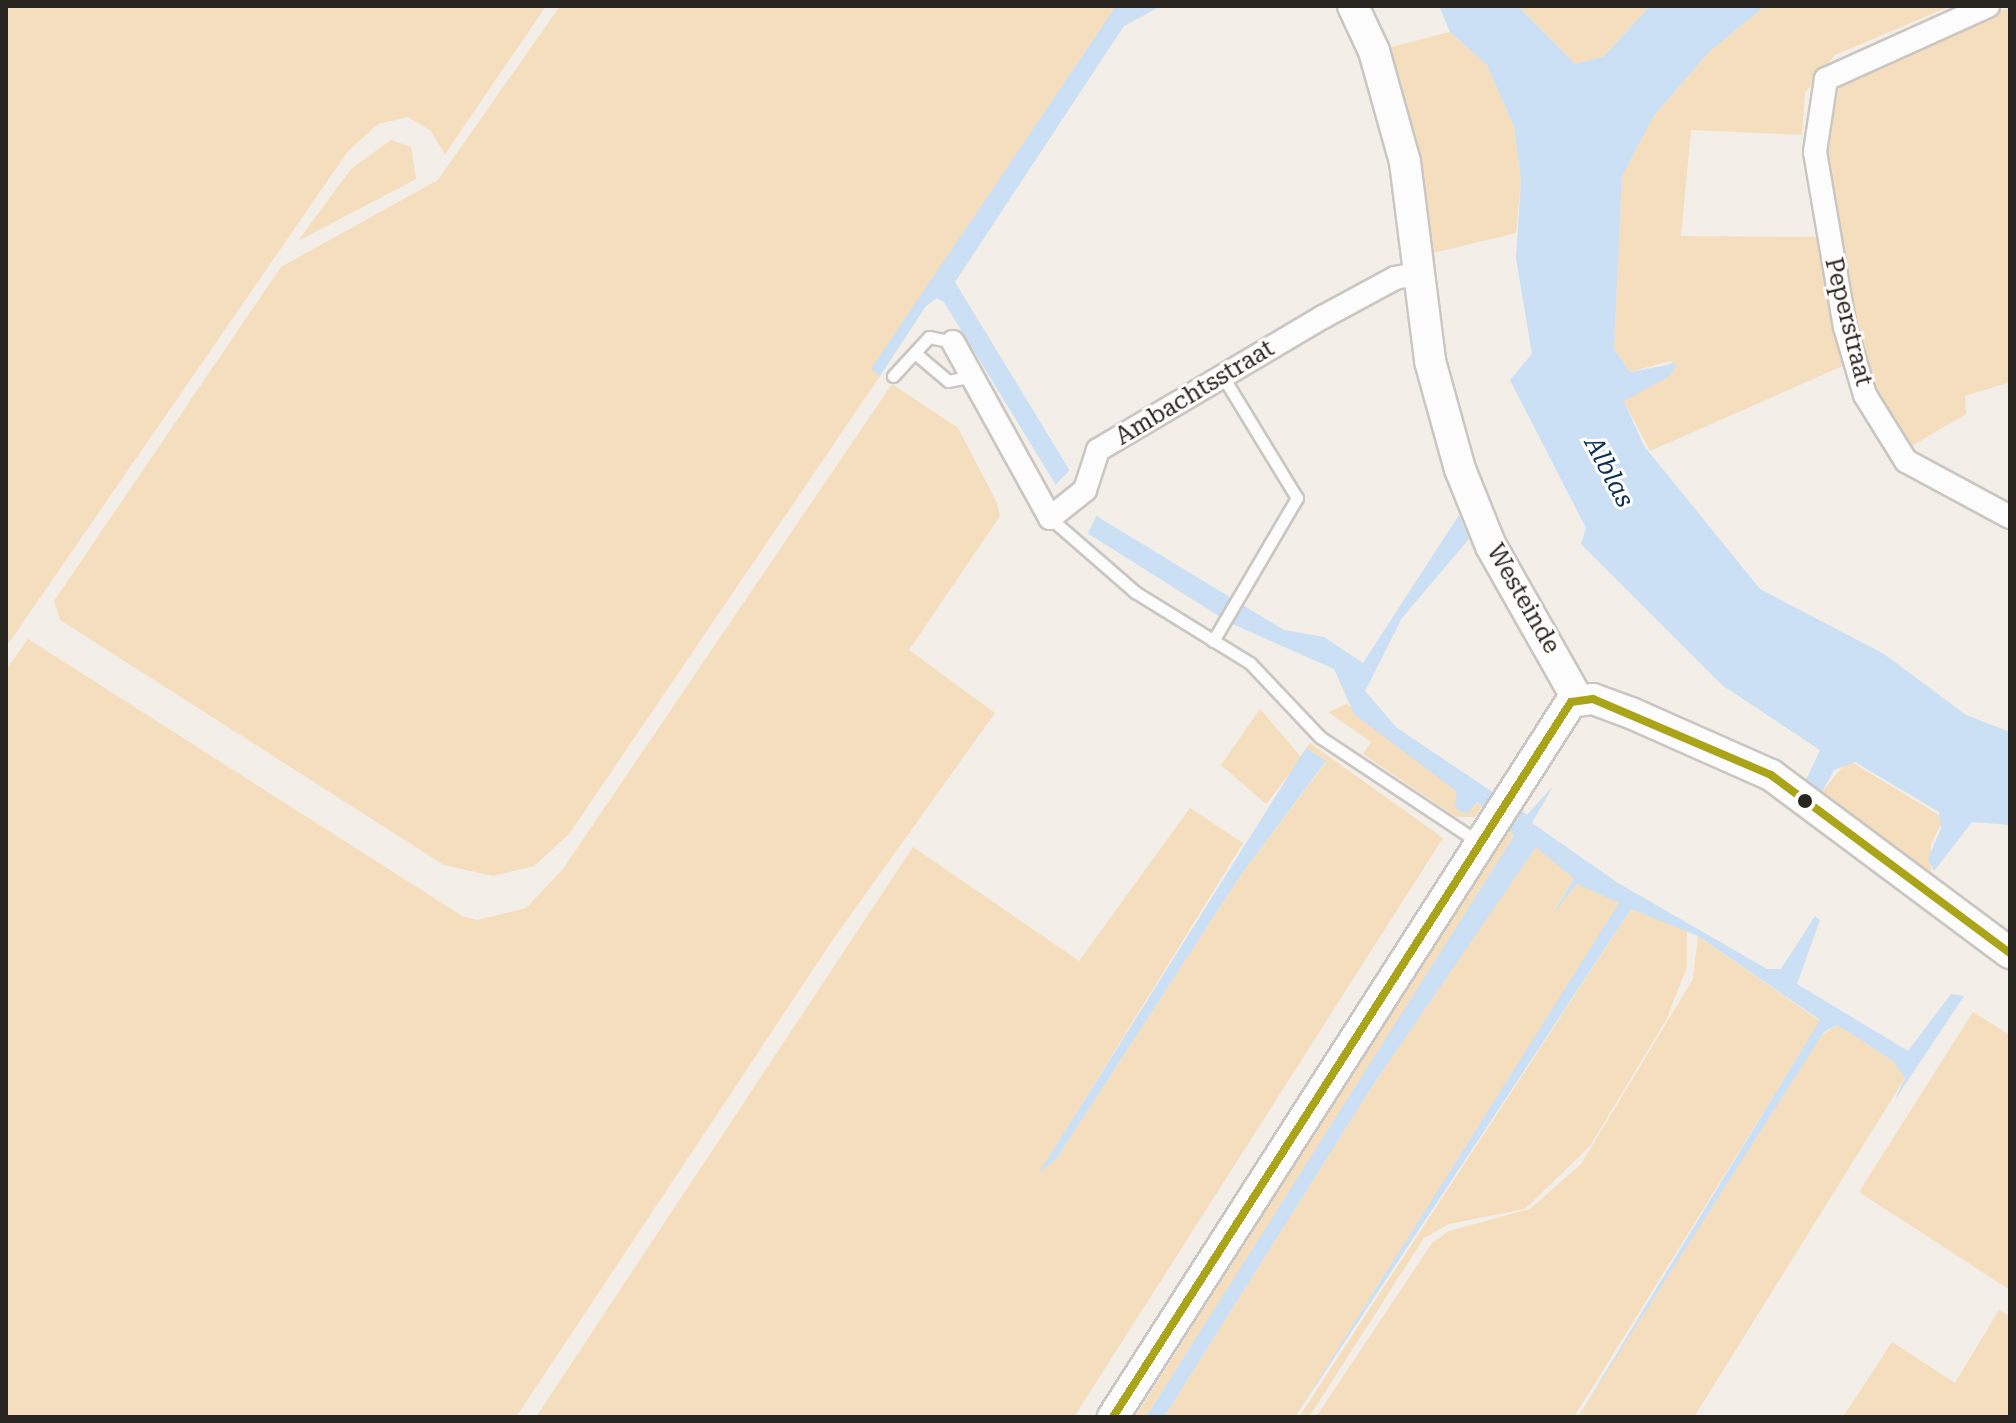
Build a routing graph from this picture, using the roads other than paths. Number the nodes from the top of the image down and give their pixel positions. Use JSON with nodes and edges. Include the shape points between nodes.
{"nodes":[{"id":1,"x":1353,"y":6,"type":"edge"},
{"id":2,"x":1988,"y":6,"type":"edge"},
{"id":3,"x":1420,"y":273,"type":"junction"},
{"id":4,"x":953,"y":342,"type":"joint"},
{"id":5,"x":915,"y":353,"type":"junction"},
{"id":6,"x":893,"y":376,"type":"dead end"},
{"id":7,"x":973,"y":376,"type":"junction"},
{"id":8,"x":1223,"y":377,"type":"junction"},
{"id":9,"x":1057,"y":513,"type":"junction"},
{"id":10,"x":2010,"y":517,"type":"edge"},
{"id":11,"x":1213,"y":641,"type":"junction"},
{"id":12,"x":1578,"y":700,"type":"junction"},
{"id":13,"x":1484,"y":833,"type":"junction"},
{"id":14,"x":2010,"y":953,"type":"edge"},
{"id":15,"x":1113,"y":1417,"type":"edge"}],
"edges":[{"from":1,"to":3,"type":"street","name":"Westeinde","via":[[1374,51],[1405,162]]},
{"from":2,"to":10,"type":"street","name":"Peperstraat","via":[[1826,79],[1815,152],[1845,327],[1865,395],[1906,461]]},
{"from":3,"to":8,"type":"street","name":"Ambachtsstraat","via":[[1395,278]]},
{"from":3,"to":12,"type":"street","name":"Westeinde","via":[[1430,361],[1460,469],[1491,546]]},
{"from":4,"to":5,"type":"lane","via":[[929,337]]},
{"from":4,"to":7,"type":"street"},
{"from":5,"to":6,"type":"lane"},
{"from":5,"to":7,"type":"lane","via":[[948,381]]},
{"from":7,"to":9,"type":"street"},
{"from":8,"to":9,"type":"street","name":"Ambachtsstraat","via":[[1098,450],[1085,490]]},
{"from":8,"to":11,"type":"lane","via":[[1297,498]]},
{"from":9,"to":11,"type":"lane","via":[[1135,592]]},
{"from":11,"to":13,"type":"lane","via":[[1250,663],[1320,737]]},
{"from":12,"to":13,"type":"street","via":[[1560,712]]},
{"from":12,"to":14,"type":"street","via":[[1631,713],[1771,775]]},
{"from":13,"to":15,"type":"street"}]}
